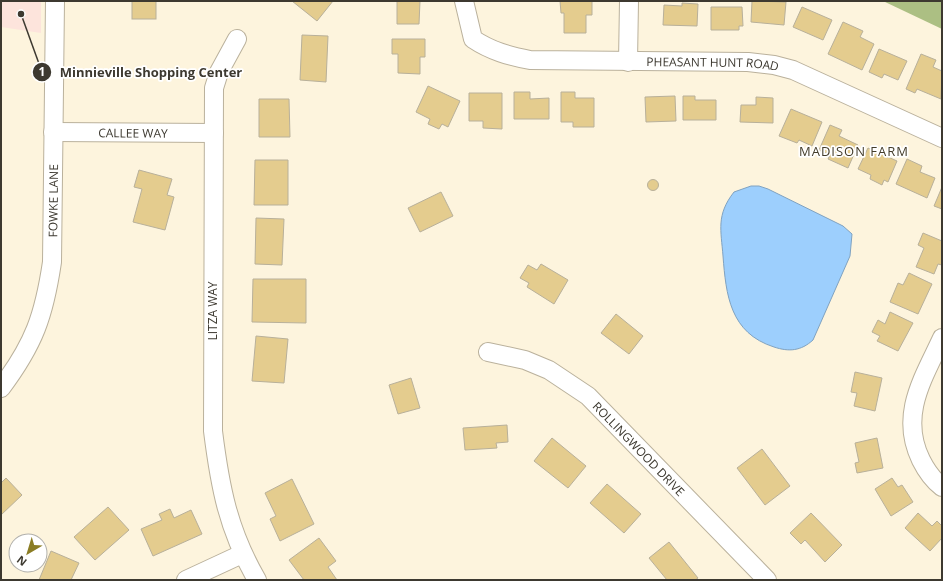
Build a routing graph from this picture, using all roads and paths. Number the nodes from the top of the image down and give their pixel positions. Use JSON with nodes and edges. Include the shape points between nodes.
{"nodes":[{"id":1,"x":55,"y":1,"type":"edge"},
{"id":2,"x":464,"y":1,"type":"edge"},
{"id":3,"x":629,"y":1,"type":"edge"},
{"id":4,"x":237,"y":40,"type":"dead end"},
{"id":5,"x":628,"y":62,"type":"junction"},
{"id":6,"x":53,"y":132,"type":"junction"},
{"id":7,"x":214,"y":133,"type":"junction"},
{"id":8,"x":942,"y":138,"type":"edge"},
{"id":9,"x":942,"y":338,"type":"edge"},
{"id":10,"x":488,"y":352,"type":"dead end"},
{"id":11,"x":1,"y":388,"type":"edge"},
{"id":12,"x":942,"y":486,"type":"edge"},
{"id":13,"x":242,"y":554,"type":"junction"},
{"id":14,"x":186,"y":580,"type":"edge"},
{"id":15,"x":256,"y":580,"type":"edge"},
{"id":16,"x":767,"y":580,"type":"edge"}],
"edges":[{"from":1,"to":6,"type":"street","name":"FOWKE LANE"},
{"from":2,"to":5,"type":"street","name":"PHEASANT HUNT ROAD","via":[[473,39],[508,56],[530,60]]},
{"from":3,"to":5,"type":"street"},
{"from":4,"to":7,"type":"street","name":"LITZA WAY","via":[[219,72],[214,88]]},
{"from":5,"to":8,"type":"street","name":"PHEASANT HUNT ROAD","via":[[748,62],[774,65],[794,70]]},
{"from":6,"to":7,"type":"street","name":"CALLEE WAY"},
{"from":6,"to":11,"type":"street","name":"FOWKE LANE","via":[[52,262],[47,296],[31,341]]},
{"from":7,"to":13,"type":"street","name":"LITZA WAY","via":[[213,431],[220,482]]},
{"from":9,"to":12,"type":"street","via":[[918,389],[912,416],[917,451],[925,468]]},
{"from":10,"to":16,"type":"street","name":"ROLLINGWOOD DRIVE","via":[[524,360],[549,370],[588,396]]},
{"from":13,"to":14,"type":"street"},
{"from":13,"to":15,"type":"street","name":"LITZA WAY"}]}
